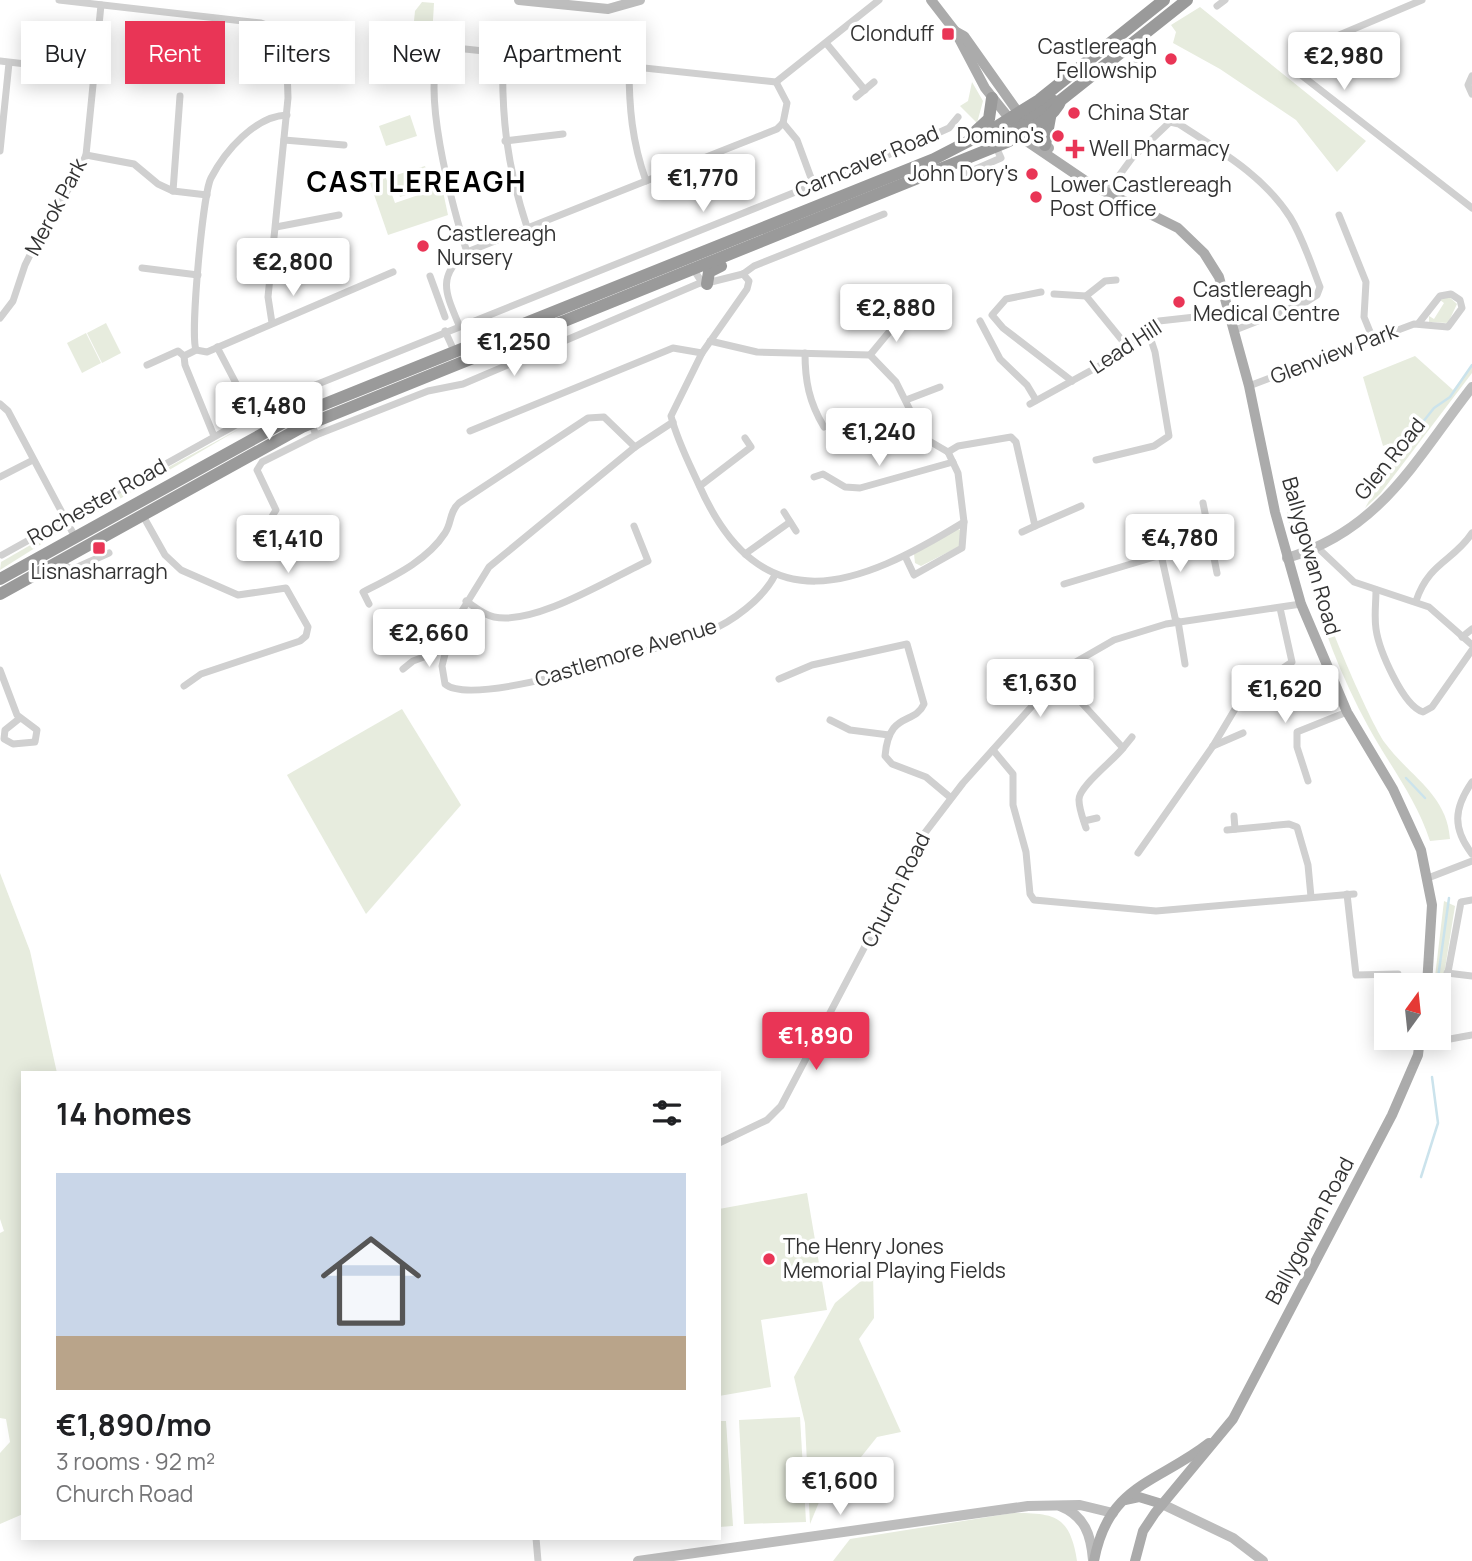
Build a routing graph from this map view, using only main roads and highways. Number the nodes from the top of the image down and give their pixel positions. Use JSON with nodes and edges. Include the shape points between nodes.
{"nodes":[{"id":1,"x":931,"y":0,"type":"edge"},
{"id":2,"x":1164,"y":0,"type":"edge"},
{"id":3,"x":1187,"y":0,"type":"edge"},
{"id":4,"x":955,"y":32,"type":"junction"},
{"id":5,"x":992,"y":98,"type":"junction"},
{"id":6,"x":1061,"y":100,"type":"junction"},
{"id":7,"x":1051,"y":112,"type":"junction"},
{"id":8,"x":1017,"y":124,"type":"junction"},
{"id":9,"x":1045,"y":145,"type":"junction"},
{"id":10,"x":1058,"y":161,"type":"junction"},
{"id":11,"x":823,"y":211,"type":"junction"},
{"id":12,"x":704,"y":283,"type":"road end"},
{"id":13,"x":452,"y":347,"type":"junction"},
{"id":14,"x":0,"y":579,"type":"edge"},
{"id":15,"x":0,"y":594,"type":"edge"},
{"id":16,"x":1428,"y":973,"type":"edge"},
{"id":17,"x":1419,"y":1050,"type":"edge"},
{"id":18,"x":1220,"y":1434,"type":"junction"},
{"id":19,"x":1123,"y":1501,"type":"junction"},
{"id":20,"x":1159,"y":1508,"type":"junction"},
{"id":21,"x":1094,"y":1561,"type":"edge"},
{"id":22,"x":1135,"y":1561,"type":"edge"}],
"edges":[{"from":1,"to":4,"type":"main road"},
{"from":2,"to":8,"type":"highway"},
{"from":3,"to":6,"type":"highway"},
{"from":4,"to":5,"type":"main road"},
{"from":4,"to":8,"type":"main road","via":[[968,42]]},
{"from":5,"to":8,"type":"main road"},
{"from":5,"to":11,"type":"highway","via":[[989,120],[980,129],[825,197]]},
{"from":6,"to":7,"type":"highway"},
{"from":6,"to":8,"type":"highway"},
{"from":7,"to":8,"type":"highway"},
{"from":7,"to":9,"type":"highway"},
{"from":8,"to":9,"type":"main road","name":"Ballygowan Road"},
{"from":8,"to":10,"type":"main road","name":"Ballygowan Road"},
{"from":8,"to":11,"type":"highway"},
{"from":8,"to":11,"type":"highway","via":[[996,148]]},
{"from":9,"to":10,"type":"main road","name":"Ballygowan Road"},
{"from":10,"to":16,"type":"main road","name":"Ballygowan Road","via":[[1107,192],[1169,222],[1193,241],[1219,277],[1250,386],[1301,604],[1346,712],[1411,824],[1428,878],[1432,905]]},
{"from":11,"to":12,"type":"highway","via":[[799,234],[711,270]]},
{"from":11,"to":13,"type":"highway","via":[[691,264]]},
{"from":13,"to":14,"type":"highway","via":[[259,433],[70,528]]},
{"from":13,"to":15,"type":"highway"},
{"from":17,"to":18,"type":"main road","name":"Ballygowan Road","via":[[1392,1115],[1233,1419]]},
{"from":18,"to":19,"type":"main road","name":"Ballygowan Road","via":[[1145,1480]]},
{"from":18,"to":20,"type":"main road","name":"Ballygowan Road"},
{"from":19,"to":20,"type":"main road","via":[[1139,1496]]},
{"from":19,"to":21,"type":"main road","name":"Ballygowan Road","via":[[1101,1536]]},
{"from":20,"to":22,"type":"main road","name":"Ballygowan Road","via":[[1143,1531]]}]}
